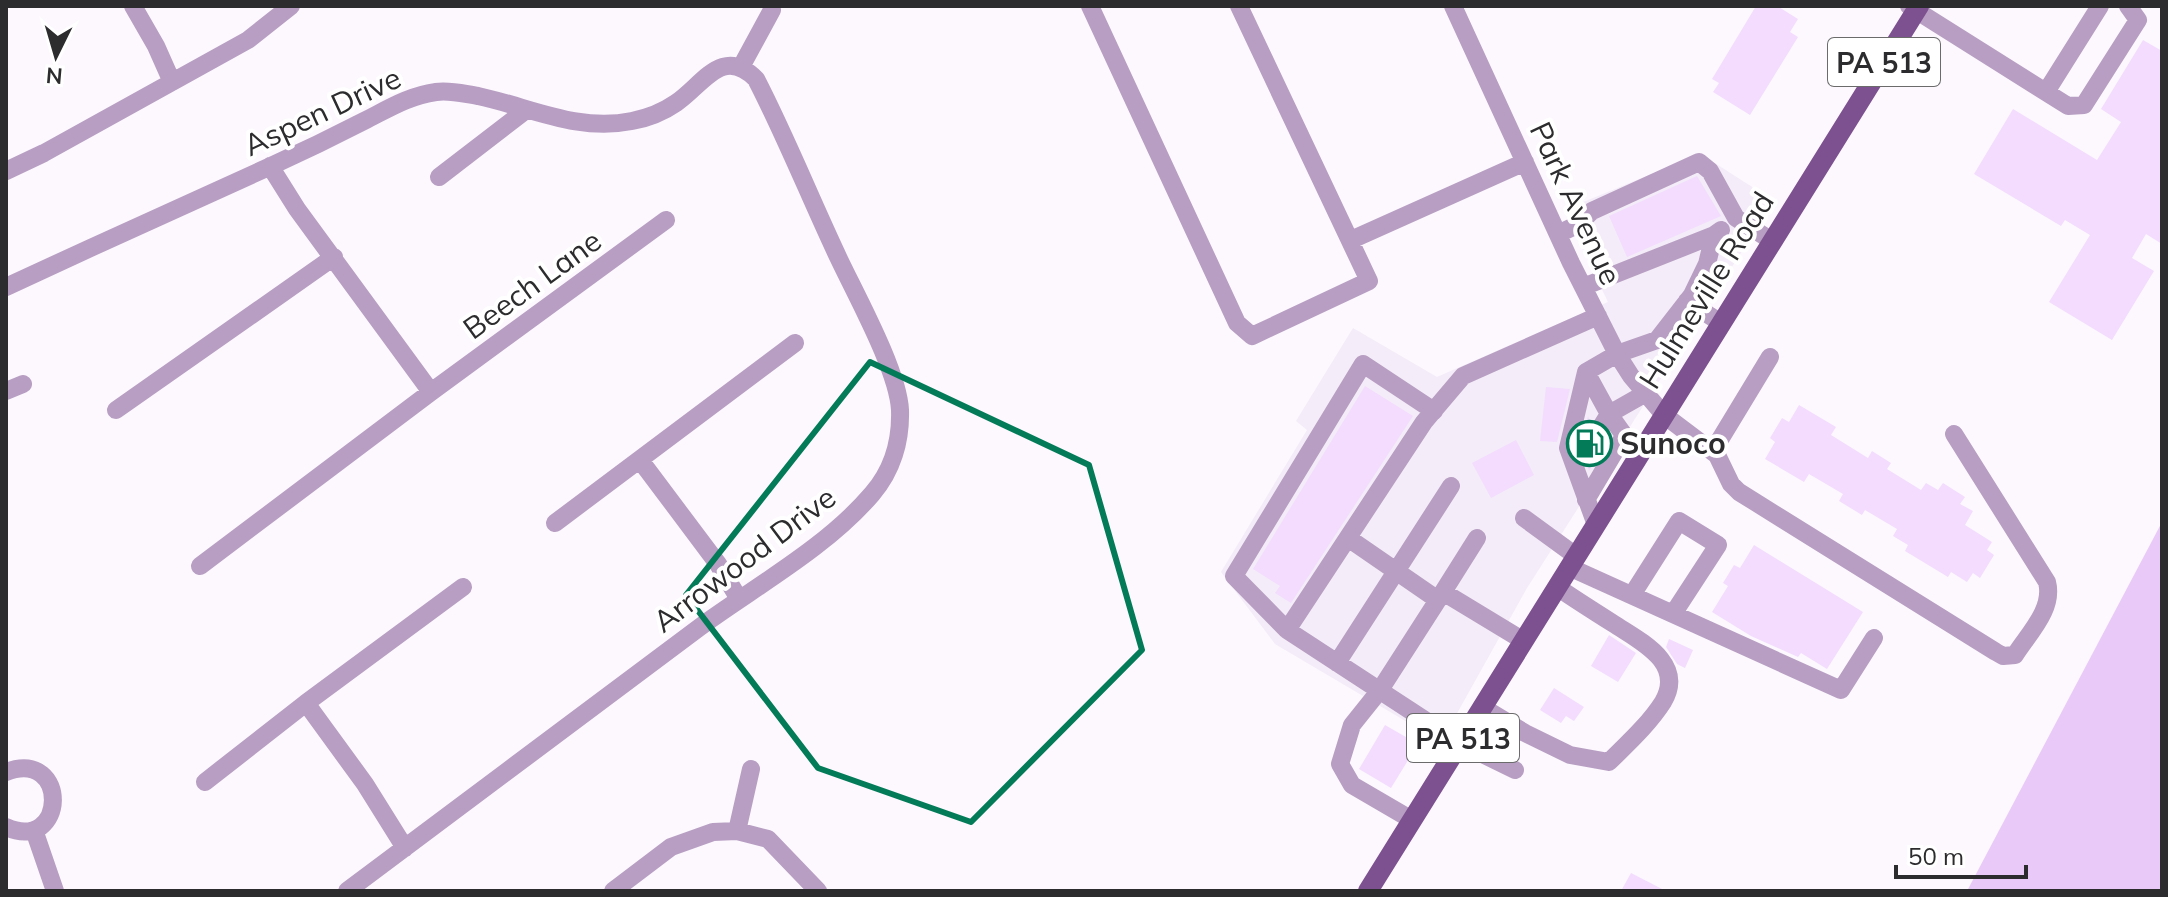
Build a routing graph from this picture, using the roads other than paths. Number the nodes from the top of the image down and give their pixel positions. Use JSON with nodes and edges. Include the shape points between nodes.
{"nodes":[{"id":1,"x":133,"y":6,"type":"edge"},
{"id":2,"x":291,"y":6,"type":"edge"},
{"id":3,"x":1090,"y":6,"type":"edge"},
{"id":4,"x":1239,"y":6,"type":"edge"},
{"id":5,"x":1453,"y":6,"type":"edge"},
{"id":6,"x":2100,"y":6,"type":"edge"},
{"id":7,"x":2128,"y":6,"type":"edge"},
{"id":8,"x":1915,"y":7,"type":"edge"},
{"id":9,"x":772,"y":10,"type":"dead end"},
{"id":10,"x":741,"y":67,"type":"junction"},
{"id":11,"x":172,"y":82,"type":"junction"},
{"id":12,"x":2046,"y":92,"type":"junction"},
{"id":13,"x":526,"y":110,"type":"junction"},
{"id":14,"x":1525,"y":162,"type":"junction"},
{"id":15,"x":270,"y":166,"type":"junction"},
{"id":16,"x":6,"y":171,"type":"edge"},
{"id":17,"x":439,"y":177,"type":"dead end"},
{"id":18,"x":1736,"y":218,"type":"junction"},
{"id":19,"x":666,"y":220,"type":"dead end"},
{"id":20,"x":1558,"y":234,"type":"junction"},
{"id":21,"x":1714,"y":235,"type":"junction"},
{"id":22,"x":1351,"y":240,"type":"junction"},
{"id":23,"x":1772,"y":241,"type":"junction"},
{"id":24,"x":334,"y":257,"type":"junction"},
{"id":25,"x":6,"y":287,"type":"edge"},
{"id":26,"x":1583,"y":287,"type":"junction"},
{"id":27,"x":1687,"y":301,"type":"junction"},
{"id":28,"x":1598,"y":316,"type":"junction"},
{"id":29,"x":1721,"y":323,"type":"junction"},
{"id":30,"x":795,"y":343,"type":"dead end"},
{"id":31,"x":1617,"y":354,"type":"junction"},
{"id":32,"x":1770,"y":357,"type":"dead end"},
{"id":33,"x":1586,"y":372,"type":"junction"},
{"id":34,"x":431,"y":392,"type":"junction"},
{"id":35,"x":1646,"y":393,"type":"junction"},
{"id":36,"x":116,"y":410,"type":"dead end"},
{"id":37,"x":1434,"y":411,"type":"junction"},
{"id":38,"x":1609,"y":414,"type":"junction"},
{"id":39,"x":1664,"y":415,"type":"junction"},
{"id":40,"x":1954,"y":434,"type":"dead end"},
{"id":41,"x":1596,"y":435,"type":"tunnel mouth"},
{"id":42,"x":1624,"y":436,"type":"junction"},
{"id":43,"x":1713,"y":451,"type":"junction"},
{"id":44,"x":1639,"y":456,"type":"junction"},
{"id":45,"x":640,"y":460,"type":"junction"},
{"id":46,"x":1451,"y":486,"type":"dead end"},
{"id":47,"x":1586,"y":500,"type":"junction"},
{"id":48,"x":1524,"y":518,"type":"dead end"},
{"id":49,"x":555,"y":523,"type":"dead end"},
{"id":50,"x":1596,"y":525,"type":"junction"},
{"id":51,"x":1348,"y":538,"type":"junction"},
{"id":52,"x":1477,"y":538,"type":"dead end"},
{"id":53,"x":1573,"y":561,"type":"junction"},
{"id":54,"x":200,"y":566,"type":"dead end"},
{"id":55,"x":1396,"y":571,"type":"junction"},
{"id":56,"x":463,"y":587,"type":"dead end"},
{"id":57,"x":1557,"y":587,"type":"junction"},
{"id":58,"x":1632,"y":595,"type":"junction"},
{"id":59,"x":1440,"y":596,"type":"junction"},
{"id":60,"x":739,"y":599,"type":"junction"},
{"id":61,"x":1673,"y":614,"type":"junction"},
{"id":62,"x":1287,"y":630,"type":"junction"},
{"id":63,"x":1874,"y":638,"type":"dead end"},
{"id":64,"x":1524,"y":641,"type":"junction"},
{"id":65,"x":1337,"y":663,"type":"junction"},
{"id":66,"x":1380,"y":690,"type":"junction"},
{"id":67,"x":306,"y":703,"type":"junction"},
{"id":68,"x":1482,"y":707,"type":"junction"},
{"id":69,"x":1460,"y":743,"type":"junction"},
{"id":70,"x":751,"y":769,"type":"dead end"},
{"id":71,"x":1515,"y":770,"type":"dead end"},
{"id":72,"x":6,"y":772,"type":"edge"},
{"id":73,"x":205,"y":782,"type":"dead end"},
{"id":74,"x":1412,"y":820,"type":"junction"},
{"id":75,"x":6,"y":827,"type":"edge"},
{"id":76,"x":34,"y":830,"type":"junction"},
{"id":77,"x":737,"y":831,"type":"junction"},
{"id":78,"x":405,"y":848,"type":"junction"},
{"id":79,"x":55,"y":891,"type":"edge"},
{"id":80,"x":347,"y":891,"type":"edge"},
{"id":81,"x":613,"y":891,"type":"edge"},
{"id":82,"x":818,"y":891,"type":"edge"},
{"id":83,"x":1368,"y":891,"type":"edge"}],
"edges":[{"from":1,"to":11,"type":"street"},
{"from":2,"to":11,"type":"street","via":[[248,40]]},
{"from":3,"to":22,"type":"street","via":[[1237,323],[1252,336],[1369,281]]},
{"from":4,"to":22,"type":"street"},
{"from":5,"to":14,"type":"street","name":"Park Avenue"},
{"from":6,"to":12,"type":"street"},
{"from":7,"to":12,"type":"street","via":[[2138,20],[2084,105],[2068,106]]},
{"from":8,"to":12,"type":"street"},
{"from":8,"to":23,"type":"main road","name":"Hulmeville Road","number":"PA 513"},
{"from":9,"to":10,"type":"street"},
{"from":10,"to":13,"type":"street","name":"Aspen Drive","via":[[713,70],[676,103],[641,120],[591,125]]},
{"from":10,"to":60,"type":"street","name":"Arrowood Drive","via":[[756,79],[765,97],[875,336],[900,409],[893,461],[871,495],[810,549]]},
{"from":11,"to":16,"type":"street"},
{"from":13,"to":15,"type":"street","name":"Aspen Drive","via":[[456,92],[417,96]]},
{"from":13,"to":17,"type":"street"},
{"from":14,"to":20,"type":"street","name":"Park Avenue"},
{"from":14,"to":22,"type":"street"},
{"from":15,"to":24,"type":"street"},
{"from":15,"to":25,"type":"street","name":"Aspen Drive"},
{"from":18,"to":20,"type":"street","via":[[1710,171],[1699,162],[1592,211]]},
{"from":18,"to":21,"type":"street"},
{"from":18,"to":23,"type":"street"},
{"from":19,"to":34,"type":"street","name":"Beech Lane"},
{"from":20,"to":26,"type":"street","name":"Park Avenue"},
{"from":21,"to":26,"type":"street"},
{"from":21,"to":27,"type":"street","via":[[1707,264]]},
{"from":23,"to":29,"type":"main road","name":"Hulmeville Road","number":"PA 513"},
{"from":24,"to":34,"type":"street"},
{"from":24,"to":36,"type":"street"},
{"from":26,"to":28,"type":"street","name":"Park Avenue"},
{"from":27,"to":29,"type":"street"},
{"from":27,"to":31,"type":"street","via":[[1657,340]]},
{"from":28,"to":31,"type":"street","name":"Park Avenue"},
{"from":28,"to":37,"type":"street","via":[[1463,376]]},
{"from":29,"to":39,"type":"main road","name":"Hulmeville Road","number":"PA 513"},
{"from":30,"to":45,"type":"street"},
{"from":31,"to":33,"type":"street"},
{"from":31,"to":35,"type":"street","name":"Park Avenue"},
{"from":32,"to":43,"type":"street"},
{"from":33,"to":38,"type":"street"},
{"from":33,"to":47,"type":"street","via":[[1568,448],[1579,462]]},
{"from":34,"to":54,"type":"street","name":"Beech Lane"},
{"from":35,"to":38,"type":"street"},
{"from":35,"to":39,"type":"street","name":"Park Avenue"},
{"from":37,"to":51,"type":"street"},
{"from":37,"to":62,"type":"street","via":[[1363,364],[1234,576]]},
{"from":38,"to":41,"type":"street"},
{"from":38,"to":42,"type":"street"},
{"from":39,"to":43,"type":"street","name":"Park Avenue"},
{"from":39,"to":44,"type":"main road","name":"Hulmeville Road","number":"PA 513"},
{"from":40,"to":43,"type":"street","via":[[2050,592],[2049,603],[2015,655],[1996,652],[1739,492]]},
{"from":42,"to":44,"type":"street"},
{"from":42,"to":47,"type":"street"},
{"from":44,"to":50,"type":"main road","name":"Hulmeville Road","number":"PA 513"},
{"from":45,"to":49,"type":"street"},
{"from":45,"to":60,"type":"street"},
{"from":46,"to":55,"type":"street"},
{"from":47,"to":50,"type":"street"},
{"from":48,"to":53,"type":"street"},
{"from":50,"to":53,"type":"main road","name":"Hulmeville Road","number":"PA 513"},
{"from":51,"to":55,"type":"street"},
{"from":51,"to":62,"type":"street"},
{"from":52,"to":59,"type":"street"},
{"from":53,"to":57,"type":"main road","name":"Hulmeville Road","number":"PA 513"},
{"from":53,"to":58,"type":"street"},
{"from":55,"to":59,"type":"street"},
{"from":55,"to":65,"type":"street"},
{"from":56,"to":67,"type":"street"},
{"from":57,"to":64,"type":"main road","name":"Hulmeville Road","number":"PA 513"},
{"from":57,"to":68,"type":"street","via":[[1645,641],[1668,671],[1664,700],[1609,762],[1570,755]]},
{"from":58,"to":61,"type":"street"},
{"from":58,"to":61,"type":"street","via":[[1679,521],[1718,545]]},
{"from":59,"to":64,"type":"street"},
{"from":59,"to":66,"type":"street"},
{"from":60,"to":78,"type":"street","name":"Arrowood Drive"},
{"from":61,"to":63,"type":"street","via":[[1841,690]]},
{"from":62,"to":65,"type":"street"},
{"from":64,"to":68,"type":"main road","name":"Hulmeville Road","number":"PA 513"},
{"from":65,"to":66,"type":"street"},
{"from":66,"to":69,"type":"street"},
{"from":66,"to":74,"type":"street","via":[[1352,725],[1340,764],[1352,785]]},
{"from":67,"to":73,"type":"street"},
{"from":67,"to":78,"type":"street"},
{"from":68,"to":69,"type":"main road","name":"Hulmeville Road","number":"PA 513"},
{"from":69,"to":71,"type":"street"},
{"from":69,"to":74,"type":"main road","name":"Hulmeville Road","number":"PA 513"},
{"from":70,"to":77,"type":"street"},
{"from":72,"to":76,"type":"street","via":[[34,770],[49,783],[51,814]]},
{"from":74,"to":83,"type":"main road","name":"Hulmeville Road","number":"PA 513"},
{"from":75,"to":76,"type":"street"},
{"from":76,"to":79,"type":"street"},
{"from":77,"to":81,"type":"street","via":[[713,832],[671,847]]},
{"from":77,"to":82,"type":"street","via":[[768,839]]},
{"from":78,"to":80,"type":"street","name":"Arrowood Drive"}]}
